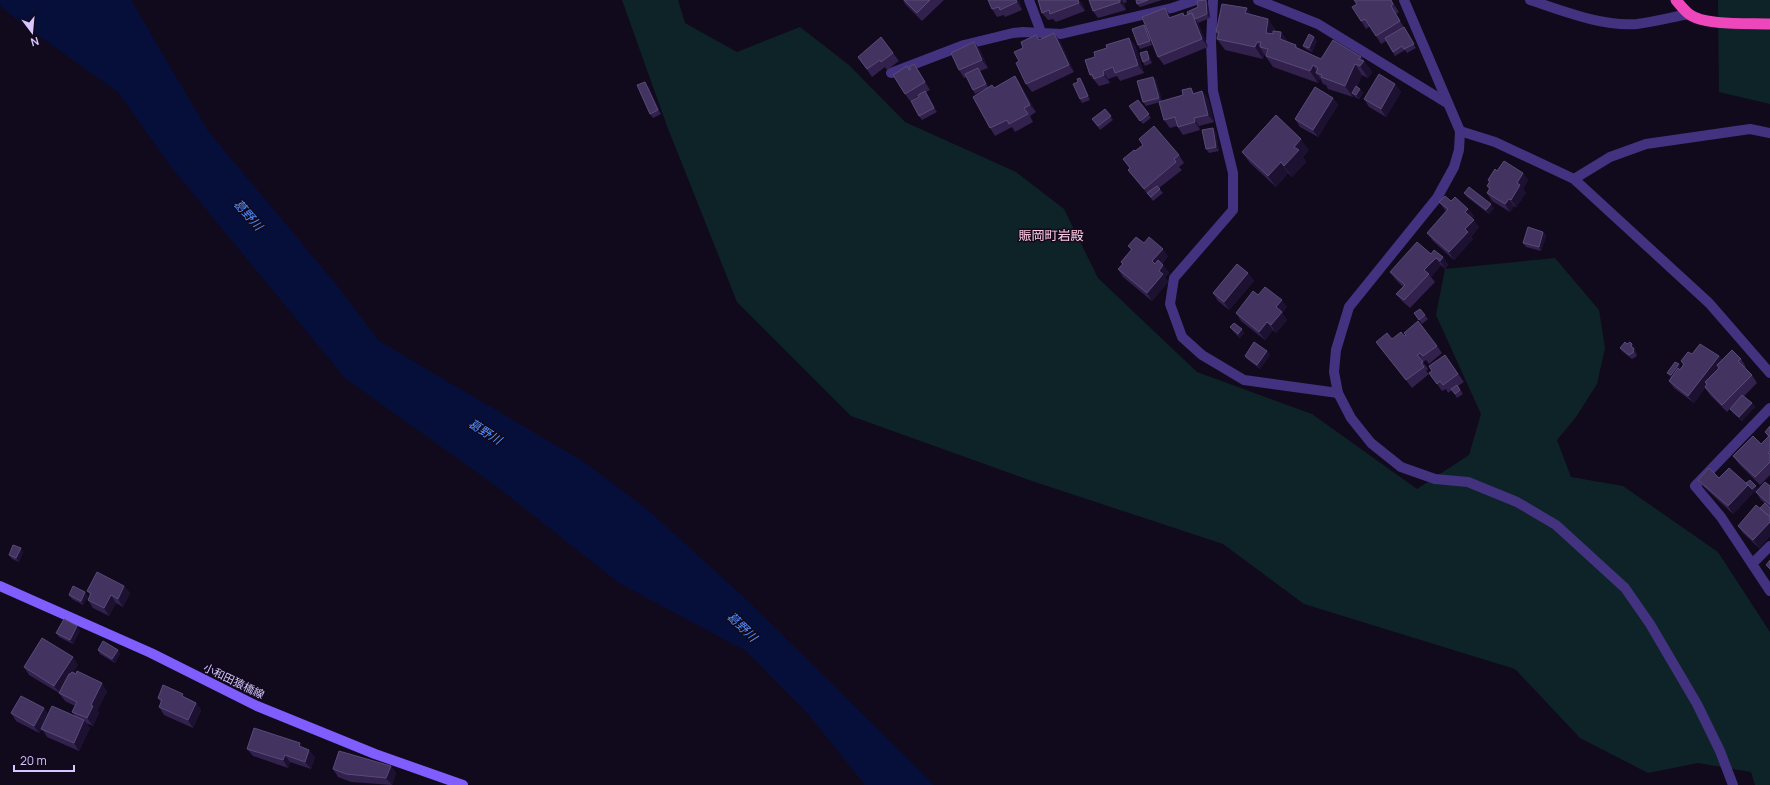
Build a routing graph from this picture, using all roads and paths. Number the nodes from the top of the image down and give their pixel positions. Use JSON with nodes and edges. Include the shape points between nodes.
{"nodes":[{"id":1,"x":1029,"y":0,"type":"edge"},
{"id":2,"x":1196,"y":0,"type":"edge"},
{"id":3,"x":1213,"y":0,"type":"edge"},
{"id":4,"x":1258,"y":0,"type":"edge"},
{"id":5,"x":1404,"y":0,"type":"edge"},
{"id":6,"x":1530,"y":0,"type":"edge"},
{"id":7,"x":1676,"y":0,"type":"edge"},
{"id":8,"x":1689,"y":14,"type":"junction"},
{"id":9,"x":1770,"y":24,"type":"edge"},
{"id":10,"x":1041,"y":32,"type":"junction"},
{"id":11,"x":891,"y":74,"type":"dead end"},
{"id":12,"x":1447,"y":103,"type":"junction"},
{"id":13,"x":1460,"y":131,"type":"junction"},
{"id":14,"x":1770,"y":133,"type":"edge"},
{"id":15,"x":1574,"y":179,"type":"junction"},
{"id":16,"x":1770,"y":373,"type":"edge"},
{"id":17,"x":1338,"y":393,"type":"junction"},
{"id":18,"x":1770,"y":408,"type":"edge"},
{"id":19,"x":1770,"y":546,"type":"edge"},
{"id":20,"x":1752,"y":564,"type":"junction"},
{"id":21,"x":0,"y":586,"type":"edge"},
{"id":22,"x":1770,"y":591,"type":"edge"},
{"id":23,"x":463,"y":785,"type":"edge"},
{"id":24,"x":1733,"y":785,"type":"edge"}],
"edges":[{"from":1,"to":10,"type":"street"},
{"from":2,"to":10,"type":"street","via":[[1157,12],[1061,34]]},
{"from":3,"to":17,"type":"street","via":[[1213,90],[1233,173],[1233,210],[1174,278],[1170,304],[1182,337],[1202,355],[1244,380]]},
{"from":4,"to":12,"type":"street","via":[[1318,24]]},
{"from":5,"to":12,"type":"street"},
{"from":6,"to":8,"type":"street","via":[[1582,17],[1609,22],[1637,24]]},
{"from":7,"to":8,"type":"highway"},
{"from":8,"to":9,"type":"highway","via":[[1710,21]]},
{"from":10,"to":11,"type":"street","via":[[1013,33],[964,45]]},
{"from":12,"to":13,"type":"street"},
{"from":13,"to":15,"type":"street","via":[[1495,142]]},
{"from":13,"to":17,"type":"street","via":[[1459,150],[1454,167],[1437,198],[1349,307],[1336,350],[1334,372]]},
{"from":14,"to":15,"type":"street","via":[[1750,129],[1646,144],[1610,157]]},
{"from":15,"to":16,"type":"street","via":[[1709,303]]},
{"from":17,"to":24,"type":"street","via":[[1351,418],[1371,443],[1402,467],[1435,479],[1468,482],[1517,502],[1556,525],[1625,588],[1650,624],[1697,704]]},
{"from":18,"to":20,"type":"street","via":[[1695,486],[1721,518]]},
{"from":19,"to":20,"type":"street"},
{"from":20,"to":22,"type":"street"},
{"from":21,"to":23,"type":"main road","name":"小和田猿橋線","via":[[151,653],[257,706],[375,754]]}]}
